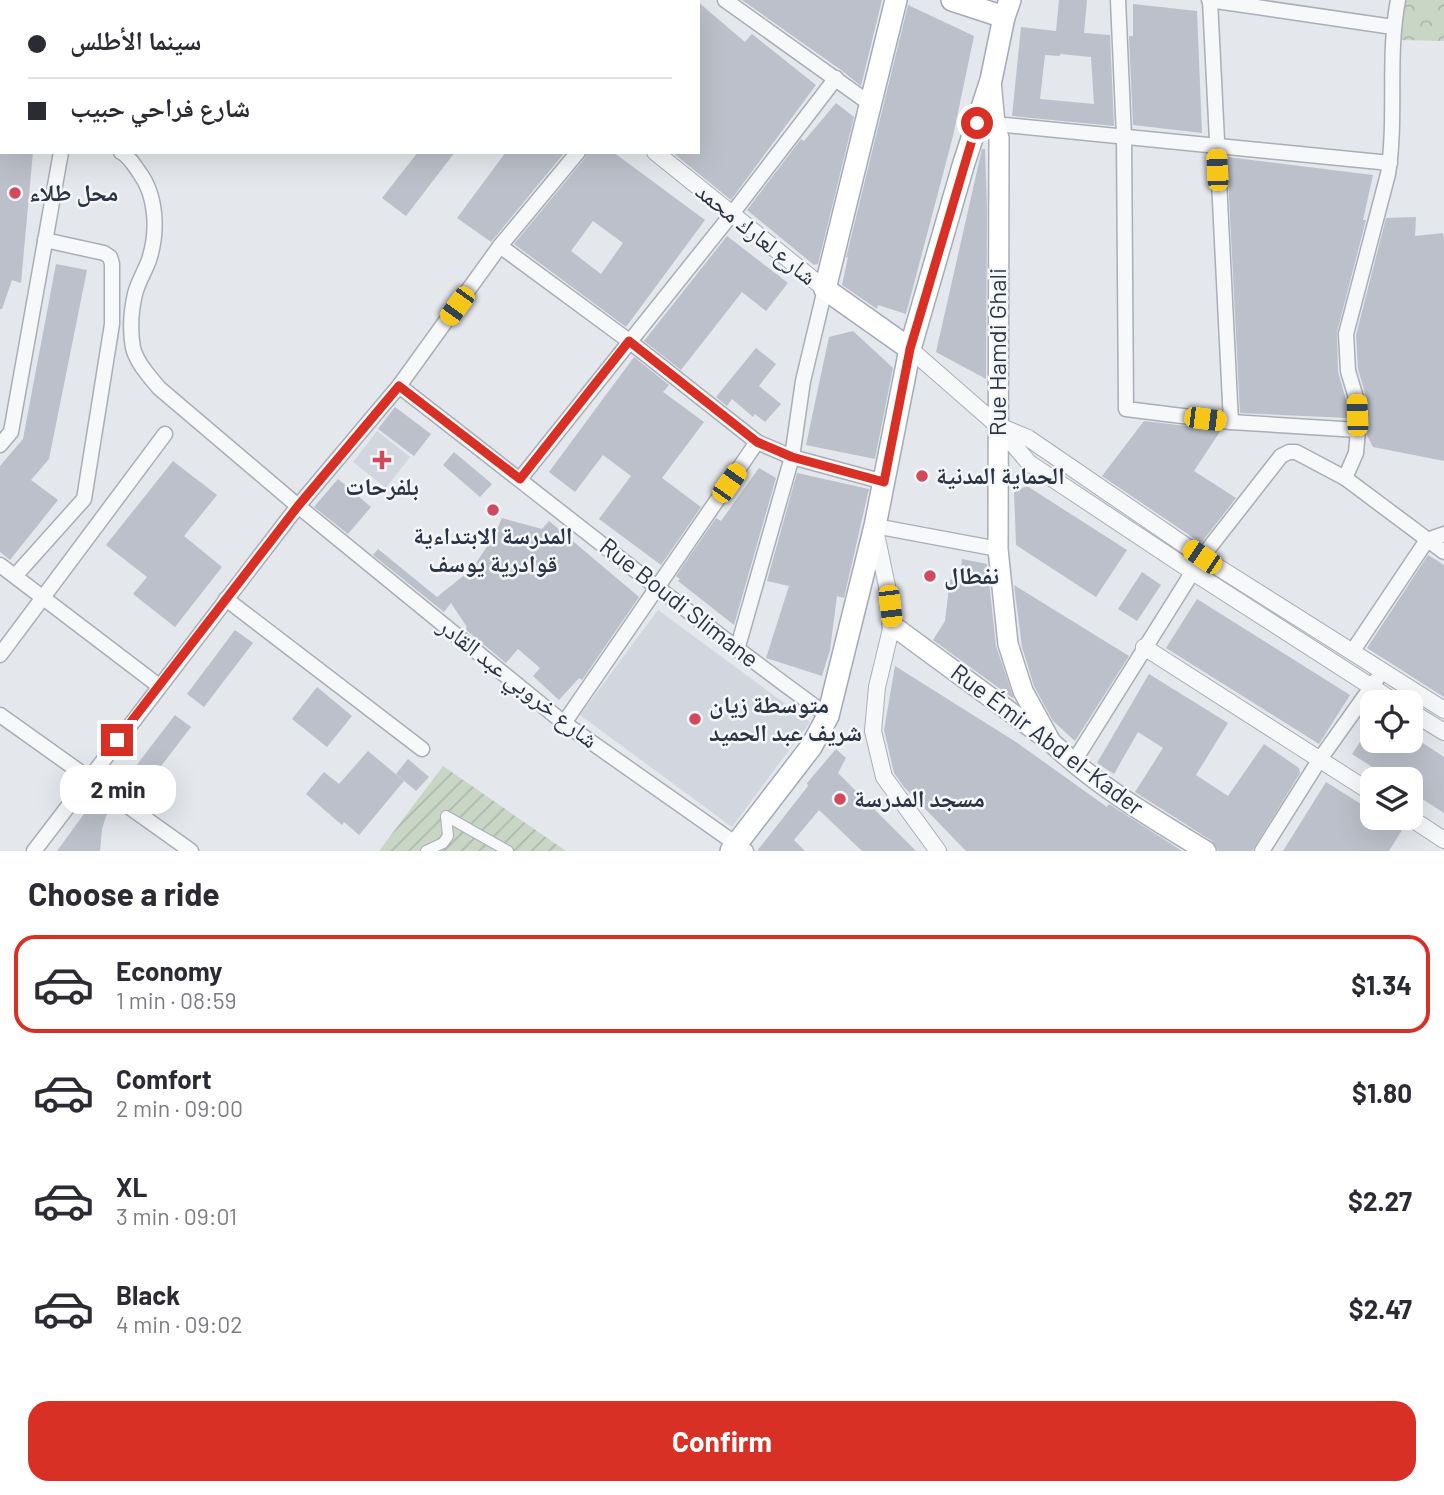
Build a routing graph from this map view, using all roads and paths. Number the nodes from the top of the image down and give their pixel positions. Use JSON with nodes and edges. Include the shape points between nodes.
{"nodes":[{"id":1,"x":724,"y":0,"type":"edge"},
{"id":2,"x":896,"y":0,"type":"edge"},
{"id":3,"x":952,"y":0,"type":"edge"},
{"id":4,"x":1118,"y":0,"type":"edge"},
{"id":5,"x":1209,"y":0,"type":"edge"},
{"id":6,"x":1398,"y":0,"type":"edge"},
{"id":7,"x":1007,"y":9,"type":"edge"},
{"id":8,"x":1393,"y":27,"type":"junction"},
{"id":9,"x":836,"y":78,"type":"junction"},
{"id":10,"x":991,"y":80,"type":"junction"},
{"id":11,"x":869,"y":103,"type":"junction"},
{"id":12,"x":995,"y":124,"type":"junction"},
{"id":13,"x":1124,"y":137,"type":"junction"},
{"id":14,"x":1216,"y":145,"type":"junction"},
{"id":15,"x":61,"y":154,"type":"edge"},
{"id":16,"x":124,"y":154,"type":"edge"},
{"id":17,"x":576,"y":154,"type":"edge"},
{"id":18,"x":657,"y":154,"type":"edge"},
{"id":19,"x":1390,"y":163,"type":"junction"},
{"id":20,"x":731,"y":215,"type":"junction"},
{"id":21,"x":45,"y":240,"type":"junction"},
{"id":22,"x":500,"y":246,"type":"junction"},
{"id":23,"x":825,"y":289,"type":"junction"},
{"id":24,"x":629,"y":341,"type":"junction"},
{"id":25,"x":910,"y":349,"type":"junction"},
{"id":26,"x":399,"y":386,"type":"junction"},
{"id":27,"x":1231,"y":422,"type":"junction"},
{"id":28,"x":997,"y":425,"type":"junction"},
{"id":29,"x":1358,"y":430,"type":"junction"},
{"id":30,"x":165,"y":433,"type":"dead end"},
{"id":31,"x":757,"y":442,"type":"junction"},
{"id":32,"x":0,"y":445,"type":"edge"},
{"id":33,"x":792,"y":457,"type":"junction"},
{"id":34,"x":1345,"y":478,"type":"junction"},
{"id":35,"x":520,"y":479,"type":"junction"},
{"id":36,"x":884,"y":482,"type":"junction"},
{"id":37,"x":298,"y":506,"type":"junction"},
{"id":38,"x":875,"y":526,"type":"junction"},
{"id":39,"x":1444,"y":534,"type":"edge"},
{"id":40,"x":1427,"y":540,"type":"junction"},
{"id":41,"x":998,"y":549,"type":"junction"},
{"id":42,"x":1444,"y":552,"type":"edge"},
{"id":43,"x":1202,"y":557,"type":"junction"},
{"id":44,"x":0,"y":565,"type":"edge"},
{"id":45,"x":1193,"y":572,"type":"junction"},
{"id":46,"x":15,"y":576,"type":"junction"},
{"id":47,"x":658,"y":586,"type":"junction"},
{"id":48,"x":42,"y":597,"type":"junction"},
{"id":49,"x":226,"y":599,"type":"junction"},
{"id":50,"x":892,"y":625,"type":"junction"},
{"id":51,"x":1144,"y":647,"type":"junction"},
{"id":52,"x":737,"y":650,"type":"junction"},
{"id":53,"x":1352,"y":652,"type":"junction"},
{"id":54,"x":0,"y":655,"type":"edge"},
{"id":55,"x":1382,"y":672,"type":"junction"},
{"id":56,"x":159,"y":686,"type":"junction"},
{"id":57,"x":1372,"y":687,"type":"junction"},
{"id":58,"x":1377,"y":690,"type":"edge"},
{"id":59,"x":1444,"y":710,"type":"edge"},
{"id":60,"x":0,"y":715,"type":"edge"},
{"id":61,"x":828,"y":716,"type":"junction"},
{"id":62,"x":1423,"y":719,"type":"edge"},
{"id":63,"x":564,"y":723,"type":"junction"},
{"id":64,"x":1444,"y":732,"type":"edge"},
{"id":65,"x":1051,"y":742,"type":"junction"},
{"id":66,"x":422,"y":749,"type":"dead end"},
{"id":67,"x":1320,"y":759,"type":"junction"},
{"id":68,"x":1073,"y":763,"type":"junction"},
{"id":69,"x":89,"y":777,"type":"junction"},
{"id":70,"x":1360,"y":785,"type":"edge"},
{"id":71,"x":1423,"y":827,"type":"edge"},
{"id":72,"x":1444,"y":841,"type":"edge"},
{"id":73,"x":738,"y":849,"type":"edge"},
{"id":74,"x":188,"y":850,"type":"edge"},
{"id":75,"x":34,"y":851,"type":"edge"},
{"id":76,"x":426,"y":851,"type":"edge"},
{"id":77,"x":508,"y":851,"type":"edge"},
{"id":78,"x":938,"y":851,"type":"edge"},
{"id":79,"x":1206,"y":851,"type":"edge"},
{"id":80,"x":1262,"y":851,"type":"edge"}],
"edges":[{"from":1,"to":9,"type":"street"},
{"from":2,"to":11,"type":"main road"},
{"from":3,"to":7,"type":"main road"},
{"from":4,"to":13,"type":"street"},
{"from":5,"to":8,"type":"street"},
{"from":5,"to":14,"type":"street"},
{"from":6,"to":8,"type":"street"},
{"from":7,"to":10,"type":"main road"},
{"from":8,"to":19,"type":"street"},
{"from":9,"to":11,"type":"street"},
{"from":9,"to":20,"type":"street"},
{"from":10,"to":12,"type":"main road","name":"Rue Hamdi Ghali"},
{"from":10,"to":25,"type":"main road"},
{"from":11,"to":23,"type":"main road"},
{"from":12,"to":13,"type":"street"},
{"from":12,"to":28,"type":"main road","name":"Rue Hamdi Ghali","via":[[999,138]]},
{"from":13,"to":14,"type":"street"},
{"from":13,"to":27,"type":"street","via":[[1126,409]]},
{"from":14,"to":19,"type":"street"},
{"from":14,"to":27,"type":"street"},
{"from":15,"to":21,"type":"street"},
{"from":16,"to":37,"type":"street","name":"شارع خروبي عبد القادر","via":[[143,177],[152,199],[155,226],[132,308],[134,349],[144,370],[180,407]]},
{"from":17,"to":22,"type":"street"},
{"from":18,"to":20,"type":"street","name":"شارع لعارك محمد"},
{"from":19,"to":29,"type":"street","via":[[1346,334]]},
{"from":20,"to":23,"type":"street","name":"شارع لعارك محمد"},
{"from":20,"to":24,"type":"street"},
{"from":21,"to":32,"type":"street","via":[[11,432]]},
{"from":21,"to":46,"type":"street","via":[[110,257],[112,324],[85,499]]},
{"from":22,"to":24,"type":"street"},
{"from":22,"to":26,"type":"street"},
{"from":23,"to":25,"type":"main road"},
{"from":23,"to":33,"type":"street","via":[[803,381]]},
{"from":24,"to":31,"type":"street"},
{"from":24,"to":35,"type":"street"},
{"from":25,"to":28,"type":"street"},
{"from":25,"to":36,"type":"main road"},
{"from":26,"to":35,"type":"street","name":"Rue Boudi Slimane"},
{"from":26,"to":37,"type":"street"},
{"from":27,"to":29,"type":"street"},
{"from":28,"to":41,"type":"main road","name":"Rue Hamdi Ghali"},
{"from":28,"to":43,"type":"street","via":[[1028,438]]},
{"from":28,"to":45,"type":"street","via":[[1029,463]]},
{"from":29,"to":34,"type":"street","via":[[1356,453]]},
{"from":30,"to":48,"type":"street"},
{"from":31,"to":33,"type":"street"},
{"from":31,"to":47,"type":"street"},
{"from":33,"to":36,"type":"street"},
{"from":33,"to":52,"type":"street"},
{"from":34,"to":40,"type":"street"},
{"from":34,"to":43,"type":"street","via":[[1296,452],[1281,456]]},
{"from":35,"to":47,"type":"street","name":"Rue Boudi Slimane"},
{"from":36,"to":38,"type":"main road"},
{"from":37,"to":49,"type":"street"},
{"from":37,"to":63,"type":"street","name":"شارع خروبي عبد القادر"},
{"from":38,"to":41,"type":"street"},
{"from":38,"to":50,"type":"street"},
{"from":38,"to":61,"type":"main road"},
{"from":39,"to":40,"type":"street"},
{"from":40,"to":42,"type":"street"},
{"from":40,"to":53,"type":"street"},
{"from":41,"to":65,"type":"main road","name":"Rue Hamdi Ghali","via":[[1008,644],[1023,691]]},
{"from":43,"to":45,"type":"street"},
{"from":43,"to":53,"type":"street"},
{"from":44,"to":46,"type":"street"},
{"from":45,"to":51,"type":"street"},
{"from":45,"to":57,"type":"street"},
{"from":46,"to":48,"type":"street"},
{"from":47,"to":52,"type":"street","name":"Rue Boudi Slimane"},
{"from":47,"to":63,"type":"street"},
{"from":48,"to":54,"type":"street"},
{"from":48,"to":56,"type":"street"},
{"from":49,"to":56,"type":"street"},
{"from":49,"to":66,"type":"street"},
{"from":50,"to":65,"type":"main road","name":"Rue Émir Abd el-Kader"},
{"from":50,"to":78,"type":"street","via":[[877,687],[873,731],[884,776]]},
{"from":51,"to":67,"type":"street"},
{"from":51,"to":68,"type":"street"},
{"from":52,"to":61,"type":"street","name":"Rue Boudi Slimane"},
{"from":53,"to":55,"type":"street"},
{"from":55,"to":57,"type":"street"},
{"from":55,"to":59,"type":"street"},
{"from":56,"to":69,"type":"street"},
{"from":57,"to":58,"type":"street"},
{"from":57,"to":67,"type":"street"},
{"from":60,"to":69,"type":"street"},
{"from":61,"to":73,"type":"main road"},
{"from":62,"to":64,"type":"street"},
{"from":63,"to":73,"type":"street","name":"شارع خروبي عبد القادر"},
{"from":65,"to":68,"type":"main road","name":"Rue Émir Abd el-Kader"},
{"from":67,"to":70,"type":"street"},
{"from":67,"to":80,"type":"street"},
{"from":68,"to":79,"type":"main road","name":"Rue Émir Abd el-Kader"},
{"from":69,"to":74,"type":"street"},
{"from":69,"to":75,"type":"street"},
{"from":71,"to":72,"type":"street"},
{"from":76,"to":77,"type":"street","via":[[448,836],[446,816]]}]}
